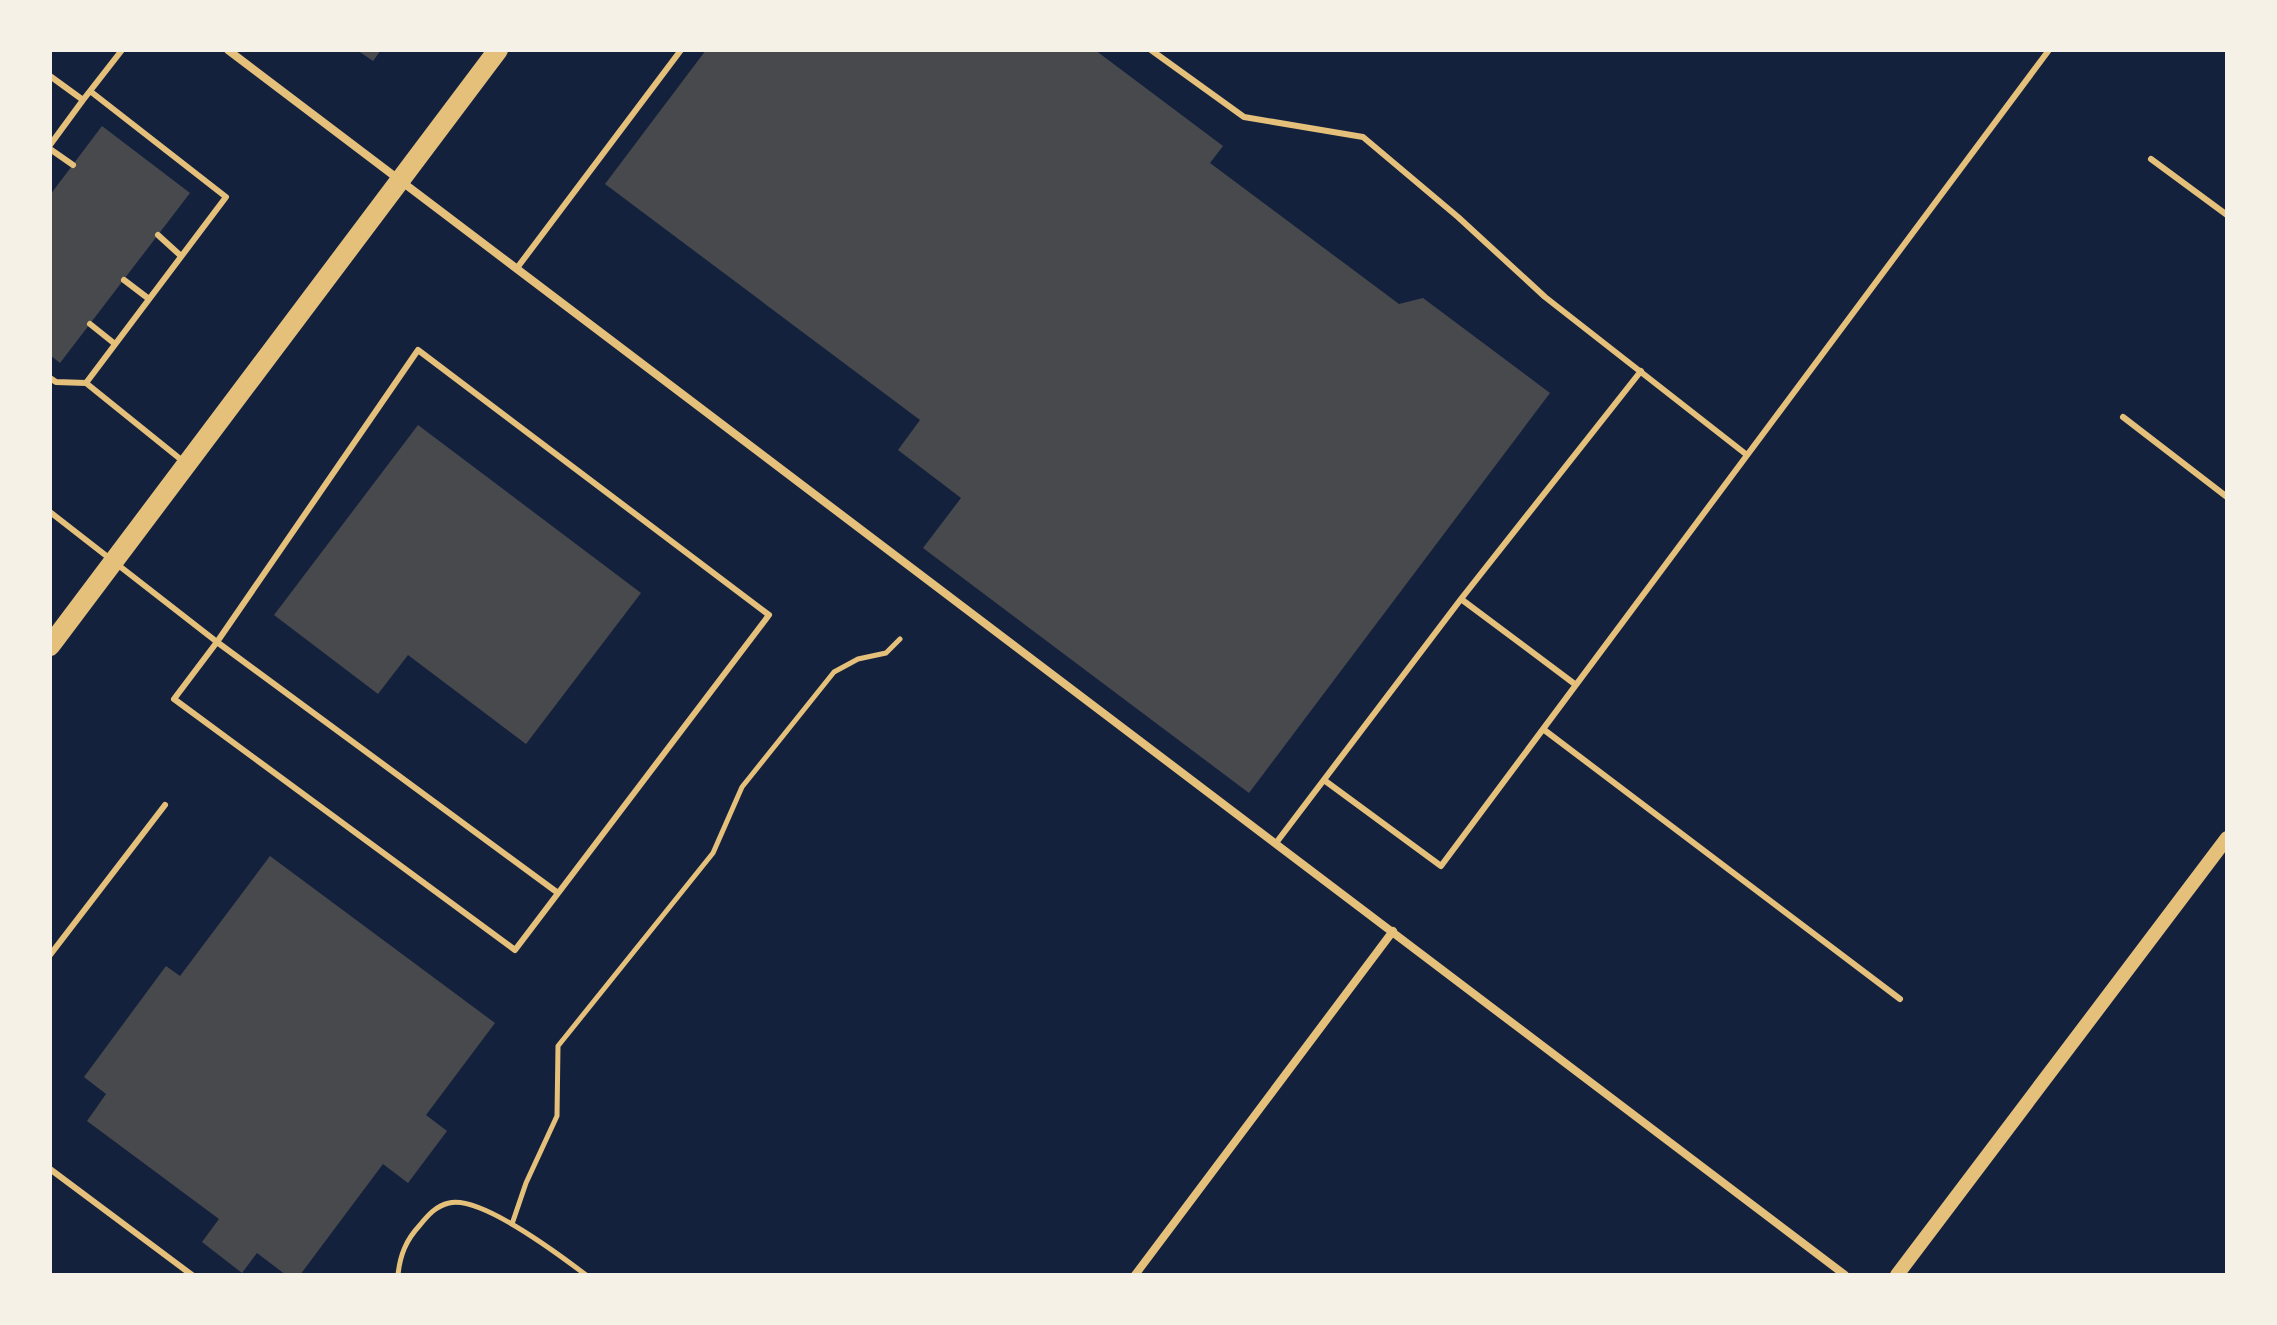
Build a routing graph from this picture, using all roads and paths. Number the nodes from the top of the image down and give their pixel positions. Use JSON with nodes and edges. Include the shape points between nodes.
{"nodes":[{"id":1,"x":122,"y":50,"type":"edge"},
{"id":2,"x":228,"y":50,"type":"edge"},
{"id":3,"x":498,"y":50,"type":"edge"},
{"id":4,"x":681,"y":50,"type":"edge"},
{"id":5,"x":1151,"y":50,"type":"edge"},
{"id":6,"x":2049,"y":50,"type":"edge"},
{"id":7,"x":50,"y":76,"type":"edge"},
{"id":8,"x":90,"y":91,"type":"junction"},
{"id":9,"x":83,"y":100,"type":"junction"},
{"id":10,"x":50,"y":147,"type":"edge"},
{"id":11,"x":2151,"y":159,"type":"dead end"},
{"id":12,"x":73,"y":165,"type":"dead end"},
{"id":13,"x":401,"y":179,"type":"junction"},
{"id":14,"x":2227,"y":215,"type":"edge"},
{"id":15,"x":158,"y":235,"type":"dead end"},
{"id":16,"x":181,"y":256,"type":"junction"},
{"id":17,"x":517,"y":268,"type":"junction"},
{"id":18,"x":124,"y":280,"type":"dead end"},
{"id":19,"x":149,"y":299,"type":"junction"},
{"id":20,"x":90,"y":324,"type":"dead end"},
{"id":21,"x":115,"y":344,"type":"junction"},
{"id":22,"x":1641,"y":371,"type":"junction"},
{"id":23,"x":50,"y":378,"type":"edge"},
{"id":24,"x":86,"y":383,"type":"junction"},
{"id":25,"x":2123,"y":417,"type":"dead end"},
{"id":26,"x":1747,"y":455,"type":"junction"},
{"id":27,"x":186,"y":464,"type":"junction"},
{"id":28,"x":2227,"y":497,"type":"edge"},
{"id":29,"x":50,"y":512,"type":"edge"},
{"id":30,"x":114,"y":561,"type":"junction"},
{"id":31,"x":1461,"y":599,"type":"junction"},
{"id":32,"x":900,"y":639,"type":"dead end"},
{"id":33,"x":217,"y":642,"type":"junction"},
{"id":34,"x":50,"y":646,"type":"edge"},
{"id":35,"x":1576,"y":685,"type":"junction"},
{"id":36,"x":1543,"y":729,"type":"junction"},
{"id":37,"x":1324,"y":780,"type":"junction"},
{"id":38,"x":165,"y":805,"type":"dead end"},
{"id":39,"x":2227,"y":838,"type":"edge"},
{"id":40,"x":1276,"y":843,"type":"junction"},
{"id":41,"x":558,"y":893,"type":"junction"},
{"id":42,"x":1393,"y":931,"type":"junction"},
{"id":43,"x":50,"y":955,"type":"edge"},
{"id":44,"x":1900,"y":999,"type":"dead end"},
{"id":45,"x":50,"y":1169,"type":"edge"},
{"id":46,"x":512,"y":1224,"type":"junction"},
{"id":47,"x":192,"y":1275,"type":"edge"},
{"id":48,"x":398,"y":1275,"type":"edge"},
{"id":49,"x":586,"y":1275,"type":"edge"},
{"id":50,"x":1135,"y":1275,"type":"edge"},
{"id":51,"x":1845,"y":1275,"type":"edge"},
{"id":52,"x":1897,"y":1275,"type":"edge"}],
"edges":[{"from":1,"to":8,"type":"lane"},
{"from":2,"to":13,"type":"street"},
{"from":3,"to":13,"type":"main road"},
{"from":4,"to":17,"type":"lane"},
{"from":5,"to":22,"type":"lane","via":[[1244,117],[1363,137],[1545,297]]},
{"from":6,"to":26,"type":"lane"},
{"from":7,"to":9,"type":"lane"},
{"from":8,"to":9,"type":"lane"},
{"from":8,"to":16,"type":"lane","via":[[226,197]]},
{"from":9,"to":10,"type":"lane"},
{"from":10,"to":12,"type":"lane"},
{"from":11,"to":14,"type":"lane"},
{"from":13,"to":17,"type":"street"},
{"from":13,"to":27,"type":"main road"},
{"from":15,"to":16,"type":"lane"},
{"from":16,"to":19,"type":"lane"},
{"from":17,"to":40,"type":"street"},
{"from":18,"to":19,"type":"lane"},
{"from":19,"to":21,"type":"lane"},
{"from":20,"to":21,"type":"lane"},
{"from":21,"to":24,"type":"lane"},
{"from":22,"to":26,"type":"lane"},
{"from":22,"to":31,"type":"lane"},
{"from":23,"to":24,"type":"lane"},
{"from":24,"to":27,"type":"lane"},
{"from":25,"to":28,"type":"lane"},
{"from":26,"to":35,"type":"lane"},
{"from":27,"to":30,"type":"main road"},
{"from":29,"to":30,"type":"lane"},
{"from":30,"to":33,"type":"lane"},
{"from":30,"to":34,"type":"main road"},
{"from":31,"to":35,"type":"lane"},
{"from":31,"to":37,"type":"lane"},
{"from":32,"to":46,"type":"path","via":[[886,653],[834,672],[742,787],[713,853],[558,1046],[557,1116]]},
{"from":33,"to":41,"type":"lane"},
{"from":33,"to":41,"type":"lane","via":[[174,699],[224,736],[515,950]]},
{"from":33,"to":41,"type":"lane","via":[[418,350],[769,615]]},
{"from":35,"to":36,"type":"lane"},
{"from":36,"to":37,"type":"lane","via":[[1441,866]]},
{"from":36,"to":44,"type":"lane"},
{"from":37,"to":40,"type":"lane"},
{"from":38,"to":43,"type":"lane"},
{"from":39,"to":52,"type":"street"},
{"from":40,"to":42,"type":"street"},
{"from":42,"to":50,"type":"street"},
{"from":42,"to":51,"type":"street"},
{"from":45,"to":47,"type":"lane"},
{"from":46,"to":48,"type":"path","via":[[452,1202],[431,1211],[410,1236]]},
{"from":46,"to":49,"type":"path"}]}
